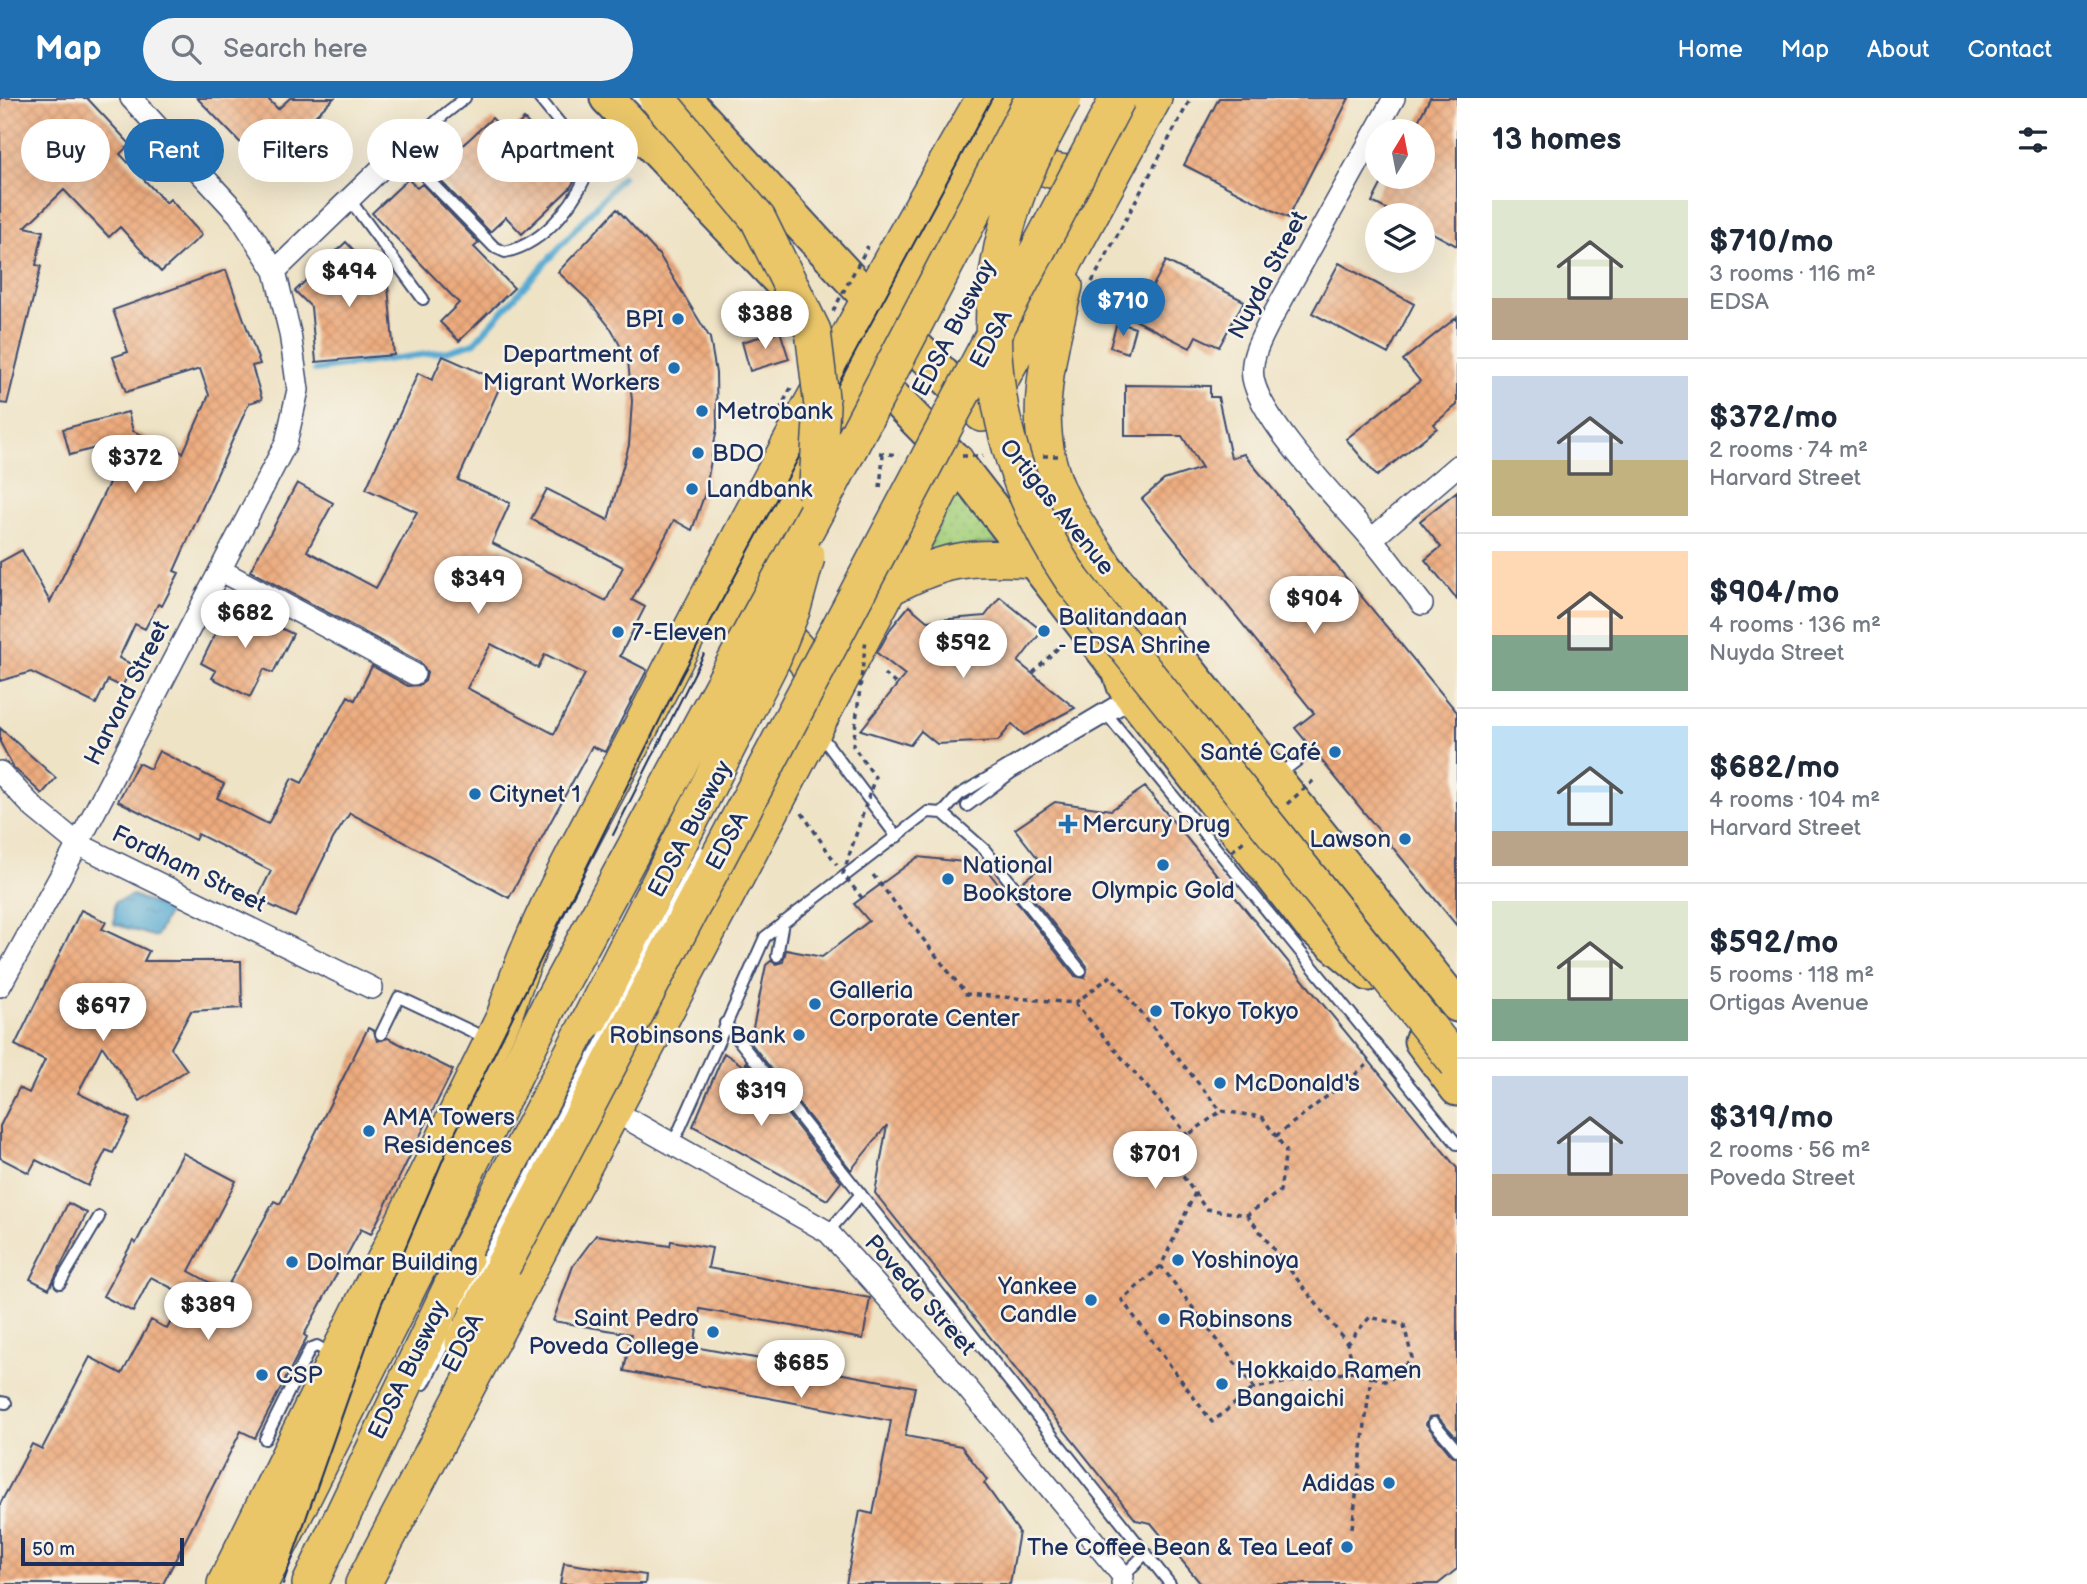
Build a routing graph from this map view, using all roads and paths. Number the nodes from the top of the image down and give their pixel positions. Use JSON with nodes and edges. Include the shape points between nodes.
{"nodes":[{"id":1,"x":131,"y":98,"type":"edge"},
{"id":2,"x":465,"y":98,"type":"edge"},
{"id":3,"x":538,"y":98,"type":"edge"},
{"id":4,"x":607,"y":98,"type":"edge"},
{"id":5,"x":657,"y":98,"type":"edge"},
{"id":6,"x":684,"y":98,"type":"edge"},
{"id":7,"x":1034,"y":98,"type":"edge"},
{"id":8,"x":1047,"y":98,"type":"edge"},
{"id":9,"x":1064,"y":98,"type":"edge"},
{"id":10,"x":1118,"y":98,"type":"edge"},
{"id":11,"x":1154,"y":98,"type":"edge"},
{"id":12,"x":1191,"y":98,"type":"edge"},
{"id":13,"x":1394,"y":98,"type":"edge"},
{"id":14,"x":999,"y":107,"type":"edge"},
{"id":15,"x":556,"y":119,"type":"edge"},
{"id":16,"x":627,"y":119,"type":"edge"},
{"id":17,"x":638,"y":131,"type":"edge"},
{"id":18,"x":1126,"y":149,"type":"junction"},
{"id":19,"x":1067,"y":160,"type":"dead end"},
{"id":20,"x":368,"y":182,"type":"edge"},
{"id":21,"x":583,"y":182,"type":"edge"},
{"id":22,"x":1054,"y":184,"type":"dead end"},
{"id":23,"x":350,"y":200,"type":"junction"},
{"id":24,"x":1076,"y":238,"type":"junction"},
{"id":25,"x":1015,"y":258,"type":"dead end"},
{"id":26,"x":275,"y":271,"type":"junction"},
{"id":27,"x":770,"y":273,"type":"junction"},
{"id":28,"x":1091,"y":283,"type":"dead end"},
{"id":29,"x":423,"y":299,"type":"dead end"},
{"id":30,"x":887,"y":313,"type":"junction"},
{"id":31,"x":982,"y":320,"type":"dead end"},
{"id":32,"x":857,"y":359,"type":"junction"},
{"id":33,"x":956,"y":369,"type":"dead end"},
{"id":34,"x":943,"y":394,"type":"dead end"},
{"id":35,"x":832,"y":414,"type":"joint"},
{"id":36,"x":982,"y":414,"type":"junction"},
{"id":37,"x":930,"y":419,"type":"dead end"},
{"id":38,"x":798,"y":427,"type":"junction"},
{"id":39,"x":917,"y":443,"type":"dead end"},
{"id":40,"x":883,"y":456,"type":"dead end"},
{"id":41,"x":956,"y":461,"type":"junction"},
{"id":42,"x":1457,"y":466,"type":"edge"},
{"id":43,"x":879,"y":497,"type":"dead end"},
{"id":44,"x":1063,"y":515,"type":"junction"},
{"id":45,"x":1372,"y":539,"type":"junction"},
{"id":46,"x":1031,"y":559,"type":"junction"},
{"id":47,"x":1102,"y":562,"type":"junction"},
{"id":48,"x":220,"y":570,"type":"junction"},
{"id":49,"x":884,"y":591,"type":"junction"},
{"id":50,"x":1422,"y":604,"type":"dead end"},
{"id":51,"x":718,"y":627,"type":"junction"},
{"id":52,"x":866,"y":634,"type":"dead end"},
{"id":53,"x":761,"y":640,"type":"dead end"},
{"id":54,"x":813,"y":641,"type":"dead end"},
{"id":55,"x":1064,"y":641,"type":"dead end"},
{"id":56,"x":800,"y":666,"type":"dead end"},
{"id":57,"x":1033,"y":673,"type":"dead end"},
{"id":58,"x":414,"y":674,"type":"dead end"},
{"id":59,"x":884,"y":674,"type":"dead end"},
{"id":60,"x":897,"y":685,"type":"dead end"},
{"id":61,"x":1126,"y":694,"type":"junction"},
{"id":62,"x":816,"y":721,"type":"junction"},
{"id":63,"x":1307,"y":753,"type":"dead end"},
{"id":64,"x":0,"y":772,"type":"edge"},
{"id":65,"x":1274,"y":777,"type":"junction"},
{"id":66,"x":797,"y":806,"type":"dead end"},
{"id":67,"x":967,"y":806,"type":"dead end"},
{"id":68,"x":943,"y":813,"type":"junction"},
{"id":69,"x":897,"y":837,"type":"junction"},
{"id":70,"x":709,"y":838,"type":"dead end"},
{"id":71,"x":78,"y":844,"type":"junction"},
{"id":72,"x":829,"y":854,"type":"dead end"},
{"id":73,"x":863,"y":862,"type":"junction"},
{"id":74,"x":862,"y":898,"type":"dead end"},
{"id":75,"x":1316,"y":908,"type":"junction"},
{"id":76,"x":783,"y":922,"type":"junction"},
{"id":77,"x":777,"y":956,"type":"dead end"},
{"id":78,"x":1082,"y":971,"type":"dead end"},
{"id":79,"x":1369,"y":974,"type":"junction"},
{"id":80,"x":0,"y":986,"type":"edge"},
{"id":81,"x":372,"y":988,"type":"dead end"},
{"id":82,"x":1075,"y":1003,"type":"junction"},
{"id":83,"x":1457,"y":1005,"type":"edge"},
{"id":84,"x":726,"y":1023,"type":"junction"},
{"id":85,"x":498,"y":1029,"type":"junction"},
{"id":86,"x":381,"y":1034,"type":"dead end"},
{"id":87,"x":1382,"y":1052,"type":"junction"},
{"id":88,"x":1457,"y":1063,"type":"edge"},
{"id":89,"x":1457,"y":1089,"type":"edge"},
{"id":90,"x":614,"y":1111,"type":"junction"},
{"id":91,"x":1221,"y":1111,"type":"junction"},
{"id":92,"x":1188,"y":1135,"type":"junction"},
{"id":93,"x":1276,"y":1136,"type":"junction"},
{"id":94,"x":1457,"y":1143,"type":"edge"},
{"id":95,"x":673,"y":1144,"type":"junction"},
{"id":96,"x":1195,"y":1193,"type":"junction"},
{"id":97,"x":861,"y":1194,"type":"junction"},
{"id":98,"x":1247,"y":1215,"type":"junction"},
{"id":99,"x":99,"y":1217,"type":"dead end"},
{"id":100,"x":828,"y":1232,"type":"junction"},
{"id":101,"x":495,"y":1262,"type":"junction"},
{"id":102,"x":1161,"y":1266,"type":"junction"},
{"id":103,"x":60,"y":1283,"type":"dead end"},
{"id":104,"x":1347,"y":1343,"type":"junction"},
{"id":105,"x":467,"y":1361,"type":"junction"},
{"id":106,"x":1355,"y":1371,"type":"junction"},
{"id":107,"x":1371,"y":1376,"type":"junction"},
{"id":108,"x":308,"y":1383,"type":"junction"},
{"id":109,"x":1254,"y":1388,"type":"junction"},
{"id":110,"x":421,"y":1391,"type":"dead end"},
{"id":111,"x":1434,"y":1423,"type":"dead end"},
{"id":112,"x":265,"y":1439,"type":"dead end"},
{"id":113,"x":1457,"y":1450,"type":"edge"},
{"id":114,"x":1352,"y":1528,"type":"dead end"},
{"id":115,"x":1146,"y":1553,"type":"junction"},
{"id":116,"x":1123,"y":1580,"type":"edge"},
{"id":117,"x":225,"y":1584,"type":"edge"},
{"id":118,"x":260,"y":1584,"type":"edge"},
{"id":119,"x":310,"y":1584,"type":"edge"},
{"id":120,"x":335,"y":1584,"type":"edge"},
{"id":121,"x":363,"y":1584,"type":"edge"},
{"id":122,"x":1170,"y":1584,"type":"edge"}],
"edges":[{"from":1,"to":26,"type":"street","name":"Harvard Street","via":[[239,215]]},
{"from":2,"to":21,"type":"lane","via":[[423,135],[414,148],[414,164],[494,247],[505,252],[534,243]]},
{"from":3,"to":15,"type":"lane"},
{"from":4,"to":16,"type":"main road","name":"Ortigas Avenue"},
{"from":5,"to":119,"type":"highway","bridge":true,"via":[[746,202],[772,244],[813,331],[822,406],[820,466],[805,568],[774,658],[469,1249]]},
{"from":6,"to":30,"type":"main road","name":"Ortigas Avenue"},
{"from":7,"to":118,"type":"highway","bridge":true,"via":[[550,1004]]},
{"from":8,"to":53,"type":"lane","name":"EDSA Busway","bridge":true},
{"from":9,"to":88,"type":"highway","bridge":true,"via":[[1015,202],[1000,264],[994,320],[993,363],[1002,419],[1032,514],[1073,581]]},
{"from":10,"to":101,"type":"highway","name":"EDSA","bridge":true},
{"from":11,"to":18,"type":"highway"},
{"from":12,"to":28,"type":"path"},
{"from":13,"to":45,"type":"street","name":"Nuyda Street","via":[[1253,357],[1253,379],[1264,405],[1291,445]]},
{"from":14,"to":18,"type":"highway","via":[[1017,151],[1030,162],[1063,173],[1097,168]]},
{"from":14,"to":30,"type":"highway"},
{"from":17,"to":27,"type":"main road","name":"Ortigas Avenue"},
{"from":18,"to":24,"type":"highway"},
{"from":19,"to":22,"type":"lane"},
{"from":20,"to":23,"type":"street"},
{"from":23,"to":26,"type":"street"},
{"from":23,"to":29,"type":"lane"},
{"from":24,"to":36,"type":"highway"},
{"from":24,"to":47,"type":"highway","via":[[1051,340],[1042,413],[1044,445],[1065,505]]},
{"from":25,"to":31,"type":"lane","name":"EDSA Busway","bridge":true},
{"from":26,"to":48,"type":"street","name":"Harvard Street","via":[[298,390],[286,443]]},
{"from":27,"to":32,"type":"main road","name":"Ortigas Avenue"},
{"from":27,"to":38,"type":"highway","via":[[790,308],[803,347],[805,387]]},
{"from":30,"to":32,"type":"highway"},
{"from":30,"to":36,"type":"main road","name":"Ortigas Avenue"},
{"from":32,"to":35,"type":"main road"},
{"from":32,"to":38,"type":"highway"},
{"from":32,"to":41,"type":"main road","name":"Ortigas Avenue"},
{"from":32,"to":51,"type":"highway"},
{"from":33,"to":34,"type":"lane","name":"EDSA Busway"},
{"from":35,"to":51,"type":"highway","via":[[714,620]]},
{"from":36,"to":41,"type":"main road"},
{"from":36,"to":44,"type":"main road","name":"Ortigas Avenue"},
{"from":37,"to":39,"type":"lane","name":"EDSA Busway"},
{"from":38,"to":85,"type":"highway","via":[[522,960]]},
{"from":40,"to":43,"type":"path","bridge":true},
{"from":41,"to":46,"type":"main road","name":"Ortigas Avenue"},
{"from":41,"to":49,"type":"highway"},
{"from":42,"to":45,"type":"street"},
{"from":44,"to":46,"type":"main road","via":[[1047,511],[1023,530]]},
{"from":44,"to":47,"type":"main road","name":"Ortigas Avenue"},
{"from":45,"to":50,"type":"street","name":"Nuyda Street"},
{"from":46,"to":49,"type":"highway","via":[[974,557],[941,563]]},
{"from":46,"to":61,"type":"main road","name":"Ortigas Avenue"},
{"from":46,"to":75,"type":"lane","via":[[1061,576],[1311,892]]},
{"from":47,"to":65,"type":"main road","name":"Ortigas Avenue"},
{"from":48,"to":58,"type":"street"},
{"from":48,"to":71,"type":"street","name":"Harvard Street"},
{"from":49,"to":62,"type":"highway"},
{"from":51,"to":62,"type":"highway","via":[[758,625],[790,641],[811,670],[817,692]]},
{"from":51,"to":85,"type":"highway","via":[[540,970]]},
{"from":52,"to":74,"type":"path","bridge":true,"via":[[853,746],[875,777],[843,874]]},
{"from":54,"to":56,"type":"lane"},
{"from":55,"to":57,"type":"path"},
{"from":59,"to":60,"type":"path"},
{"from":61,"to":67,"type":"lane"},
{"from":61,"to":68,"type":"lane","via":[[959,796]]},
{"from":61,"to":75,"type":"main road","name":"Ortigas Avenue"},
{"from":61,"to":79,"type":"main road","name":"Ortigas Avenue","via":[[1310,925]]},
{"from":61,"to":87,"type":"lane"},
{"from":62,"to":69,"type":"lane"},
{"from":62,"to":90,"type":"highway"},
{"from":63,"to":65,"type":"lane"},
{"from":64,"to":71,"type":"street","name":"Fordham Street"},
{"from":65,"to":83,"type":"main road","name":"Ortigas Avenue"},
{"from":66,"to":72,"type":"path"},
{"from":68,"to":69,"type":"lane","via":[[928,812]]},
{"from":68,"to":78,"type":"lane","via":[[985,849]]},
{"from":69,"to":73,"type":"lane"},
{"from":70,"to":101,"type":"lane","name":"EDSA Busway","bridge":true},
{"from":71,"to":80,"type":"street","name":"Harvard Street"},
{"from":71,"to":81,"type":"street","name":"Fordham Street"},
{"from":73,"to":76,"type":"lane"},
{"from":73,"to":82,"type":"path","via":[[965,994]]},
{"from":75,"to":79,"type":"main road","name":"Ortigas Avenue"},
{"from":76,"to":77,"type":"lane"},
{"from":76,"to":84,"type":"lane","via":[[765,937]]},
{"from":79,"to":89,"type":"main road","name":"Ortigas Avenue"},
{"from":82,"to":91,"type":"path","via":[[1111,976]]},
{"from":82,"to":92,"type":"path"},
{"from":84,"to":95,"type":"lane"},
{"from":84,"to":97,"type":"lane"},
{"from":85,"to":86,"type":"lane","via":[[399,997]]},
{"from":85,"to":108,"type":"highway","via":[[335,1356]]},
{"from":87,"to":93,"type":"path"},
{"from":87,"to":94,"type":"lane"},
{"from":90,"to":95,"type":"street","name":"Poveda Street"},
{"from":90,"to":105,"type":"highway"},
{"from":91,"to":92,"type":"path"},
{"from":91,"to":93,"type":"path","via":[[1262,1117]]},
{"from":92,"to":96,"type":"path","via":[[1182,1175]]},
{"from":93,"to":98,"type":"path","via":[[1286,1150],[1280,1191]]},
{"from":95,"to":100,"type":"street","name":"Poveda Street"},
{"from":96,"to":98,"type":"path","via":[[1206,1209]]},
{"from":96,"to":102,"type":"path"},
{"from":97,"to":100,"type":"lane"},
{"from":97,"to":115,"type":"lane"},
{"from":98,"to":104,"type":"path"},
{"from":99,"to":103,"type":"lane"},
{"from":100,"to":116,"type":"street","name":"Poveda Street","via":[[943,1359]]},
{"from":101,"to":105,"type":"highway","name":"EDSA"},
{"from":101,"to":110,"type":"lane","name":"EDSA Busway"},
{"from":102,"to":109,"type":"path"},
{"from":102,"to":109,"type":"path","via":[[1122,1300],[1213,1422]]},
{"from":104,"to":106,"type":"path"},
{"from":104,"to":107,"type":"path","via":[[1370,1317],[1404,1325],[1412,1358],[1388,1382]]},
{"from":105,"to":120,"type":"highway","name":"EDSA"},
{"from":105,"to":121,"type":"highway"},
{"from":106,"to":107,"type":"path"},
{"from":106,"to":109,"type":"path"},
{"from":107,"to":114,"type":"path"},
{"from":108,"to":112,"type":"lane"},
{"from":108,"to":117,"type":"highway"},
{"from":111,"to":113,"type":"lane"},
{"from":115,"to":116,"type":"lane"},
{"from":115,"to":122,"type":"lane"}]}
